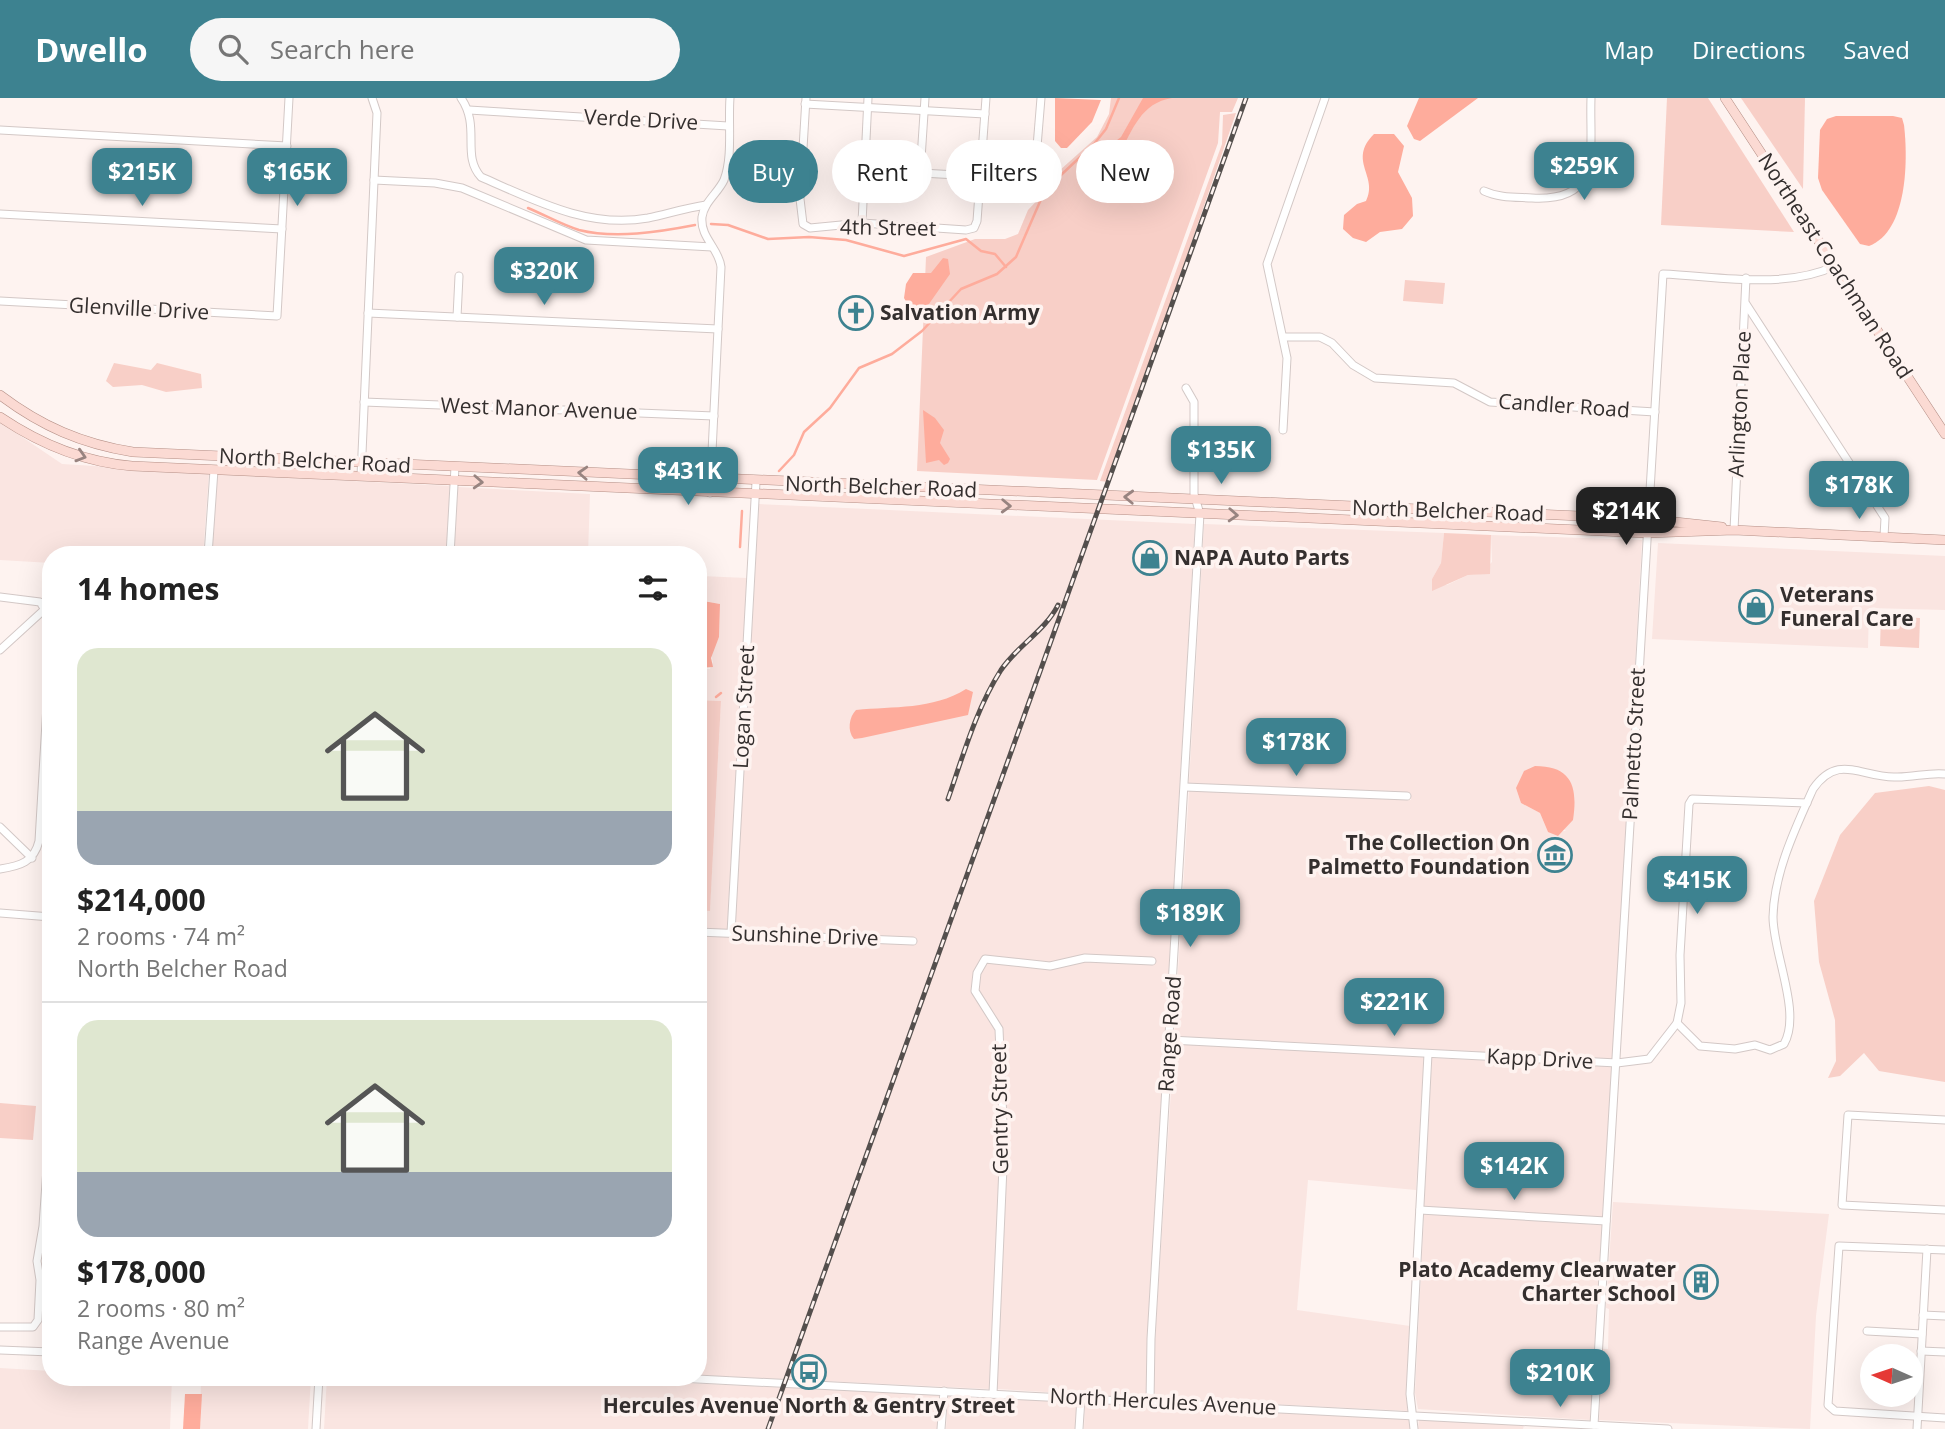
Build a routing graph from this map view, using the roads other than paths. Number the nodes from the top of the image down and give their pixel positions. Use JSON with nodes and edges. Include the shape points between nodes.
{"nodes":[{"id":1,"x":289,"y":98,"type":"edge"},
{"id":2,"x":372,"y":98,"type":"edge"},
{"id":3,"x":461,"y":98,"type":"edge"},
{"id":4,"x":730,"y":98,"type":"edge"},
{"id":5,"x":868,"y":98,"type":"edge"},
{"id":6,"x":925,"y":98,"type":"edge"},
{"id":7,"x":986,"y":98,"type":"edge"},
{"id":8,"x":1041,"y":98,"type":"edge"},
{"id":9,"x":1325,"y":98,"type":"edge"},
{"id":10,"x":1591,"y":98,"type":"edge"},
{"id":11,"x":1725,"y":98,"type":"edge"},
{"id":12,"x":806,"y":101,"type":"edge"},
{"id":13,"x":867,"y":108,"type":"junction"},
{"id":14,"x":469,"y":110,"type":"junction"},
{"id":15,"x":924,"y":111,"type":"junction"},
{"id":16,"x":985,"y":114,"type":"junction"},
{"id":17,"x":728,"y":125,"type":"junction"},
{"id":18,"x":0,"y":130,"type":"edge"},
{"id":19,"x":866,"y":140,"type":"edge"},
{"id":20,"x":922,"y":140,"type":"edge"},
{"id":21,"x":983,"y":140,"type":"edge"},
{"id":22,"x":1037,"y":140,"type":"edge"},
{"id":23,"x":287,"y":146,"type":"junction"},
{"id":24,"x":374,"y":180,"type":"junction"},
{"id":25,"x":1484,"y":191,"type":"dead end"},
{"id":26,"x":863,"y":203,"type":"edge"},
{"id":27,"x":977,"y":203,"type":"edge"},
{"id":28,"x":706,"y":205,"type":"junction"},
{"id":29,"x":0,"y":214,"type":"edge"},
{"id":30,"x":862,"y":223,"type":"junction"},
{"id":31,"x":282,"y":229,"type":"junction"},
{"id":32,"x":712,"y":247,"type":"junction"},
{"id":33,"x":1835,"y":266,"type":"junction"},
{"id":34,"x":459,"y":275,"type":"dead end"},
{"id":35,"x":1746,"y":278,"type":"junction"},
{"id":36,"x":0,"y":301,"type":"edge"},
{"id":37,"x":1746,"y":304,"type":"junction"},
{"id":38,"x":368,"y":313,"type":"junction"},
{"id":39,"x":457,"y":317,"type":"junction"},
{"id":40,"x":718,"y":329,"type":"junction"},
{"id":41,"x":1284,"y":337,"type":"junction"},
{"id":42,"x":1186,"y":388,"type":"dead end"},
{"id":43,"x":0,"y":393,"type":"edge"},
{"id":44,"x":364,"y":402,"type":"junction"},
{"id":45,"x":1655,"y":412,"type":"junction"},
{"id":46,"x":714,"y":416,"type":"junction"},
{"id":47,"x":0,"y":417,"type":"edge"},
{"id":48,"x":1283,"y":430,"type":"dead end"},
{"id":49,"x":1945,"y":434,"type":"edge"},
{"id":50,"x":361,"y":463,"type":"junction"},
{"id":51,"x":455,"y":467,"type":"junction"},
{"id":52,"x":214,"y":470,"type":"junction"},
{"id":53,"x":361,"y":476,"type":"junction"},
{"id":54,"x":711,"y":479,"type":"junction"},
{"id":55,"x":454,"y":481,"type":"junction"},
{"id":56,"x":756,"y":482,"type":"junction"},
{"id":57,"x":710,"y":493,"type":"junction"},
{"id":58,"x":755,"y":496,"type":"junction"},
{"id":59,"x":1197,"y":500,"type":"junction"},
{"id":60,"x":1200,"y":514,"type":"junction"},
{"id":61,"x":1647,"y":519,"type":"junction"},
{"id":62,"x":1734,"y":530,"type":"junction"},
{"id":63,"x":1647,"y":533,"type":"junction"},
{"id":64,"x":1884,"y":537,"type":"junction"},
{"id":65,"x":1945,"y":540,"type":"edge"},
{"id":66,"x":209,"y":546,"type":"edge"},
{"id":67,"x":450,"y":546,"type":"edge"},
{"id":68,"x":0,"y":597,"type":"edge"},
{"id":69,"x":42,"y":605,"type":"edge"},
{"id":70,"x":42,"y":612,"type":"edge"},
{"id":71,"x":0,"y":650,"type":"edge"},
{"id":72,"x":1945,"y":774,"type":"edge"},
{"id":73,"x":1185,"y":787,"type":"junction"},
{"id":74,"x":42,"y":790,"type":"edge"},
{"id":75,"x":1407,"y":796,"type":"dead end"},
{"id":76,"x":1807,"y":803,"type":"junction"},
{"id":77,"x":0,"y":827,"type":"edge"},
{"id":78,"x":32,"y":858,"type":"junction"},
{"id":79,"x":0,"y":869,"type":"edge"},
{"id":80,"x":0,"y":913,"type":"edge"},
{"id":81,"x":42,"y":916,"type":"edge"},
{"id":82,"x":707,"y":932,"type":"edge"},
{"id":83,"x":731,"y":933,"type":"junction"},
{"id":84,"x":913,"y":941,"type":"dead end"},
{"id":85,"x":1152,"y":961,"type":"dead end"},
{"id":86,"x":1677,"y":1023,"type":"junction"},
{"id":87,"x":1170,"y":1040,"type":"junction"},
{"id":88,"x":1428,"y":1054,"type":"junction"},
{"id":89,"x":1617,"y":1063,"type":"junction"},
{"id":90,"x":1945,"y":1120,"type":"edge"},
{"id":91,"x":1420,"y":1210,"type":"junction"},
{"id":92,"x":1945,"y":1210,"type":"edge"},
{"id":93,"x":1606,"y":1221,"type":"junction"},
{"id":94,"x":42,"y":1232,"type":"edge"},
{"id":95,"x":1927,"y":1249,"type":"junction"},
{"id":96,"x":1945,"y":1250,"type":"edge"},
{"id":97,"x":1923,"y":1315,"type":"junction"},
{"id":98,"x":1945,"y":1316,"type":"edge"},
{"id":99,"x":0,"y":1327,"type":"edge"},
{"id":100,"x":1867,"y":1331,"type":"dead end"},
{"id":101,"x":1922,"y":1334,"type":"junction"},
{"id":102,"x":1921,"y":1344,"type":"edge"},
{"id":103,"x":0,"y":1350,"type":"edge"},
{"id":104,"x":1923,"y":1351,"type":"edge"},
{"id":105,"x":42,"y":1352,"type":"edge"},
{"id":106,"x":1945,"y":1352,"type":"edge"},
{"id":107,"x":707,"y":1379,"type":"edge"},
{"id":108,"x":318,"y":1386,"type":"edge"},
{"id":109,"x":944,"y":1391,"type":"junction"},
{"id":110,"x":993,"y":1394,"type":"junction"},
{"id":111,"x":1081,"y":1398,"type":"junction"},
{"id":112,"x":1150,"y":1402,"type":"junction"},
{"id":113,"x":1918,"y":1407,"type":"edge"},
{"id":114,"x":1415,"y":1415,"type":"junction"},
{"id":115,"x":1917,"y":1416,"type":"junction"},
{"id":116,"x":1945,"y":1418,"type":"edge"},
{"id":117,"x":1594,"y":1424,"type":"junction"},
{"id":118,"x":316,"y":1429,"type":"edge"},
{"id":119,"x":942,"y":1429,"type":"edge"},
{"id":120,"x":1079,"y":1429,"type":"edge"},
{"id":121,"x":1414,"y":1429,"type":"edge"},
{"id":122,"x":1668,"y":1429,"type":"edge"},
{"id":123,"x":1917,"y":1429,"type":"edge"}],
"edges":[{"from":1,"to":23,"type":"street"},
{"from":2,"to":24,"type":"street","via":[[377,113]]},
{"from":3,"to":14,"type":"street"},
{"from":4,"to":17,"type":"street"},
{"from":5,"to":13,"type":"street"},
{"from":6,"to":15,"type":"street"},
{"from":7,"to":16,"type":"street"},
{"from":8,"to":22,"type":"street"},
{"from":9,"to":41,"type":"street","via":[[1267,264]]},
{"from":10,"to":25,"type":"street","via":[[1586,179],[1578,189],[1553,199]]},
{"from":11,"to":33,"type":"main road","name":"Northeast Coachman Road"},
{"from":12,"to":13,"type":"street"},
{"from":12,"to":30,"type":"street","name":"4th Street","via":[[800,199],[803,224],[822,228]]},
{"from":13,"to":15,"type":"street"},
{"from":13,"to":19,"type":"street"},
{"from":14,"to":17,"type":"street","name":"Verde Drive"},
{"from":14,"to":28,"type":"street","via":[[471,159],[481,177],[580,216],[646,218]]},
{"from":15,"to":16,"type":"street"},
{"from":15,"to":20,"type":"street"},
{"from":16,"to":21,"type":"street"},
{"from":17,"to":28,"type":"street","via":[[724,179]]},
{"from":18,"to":23,"type":"street"},
{"from":23,"to":31,"type":"street"},
{"from":24,"to":32,"type":"street","via":[[462,188],[586,240]]},
{"from":24,"to":38,"type":"street"},
{"from":26,"to":30,"type":"street"},
{"from":27,"to":30,"type":"street","name":"4th Street","via":[[974,228]]},
{"from":28,"to":32,"type":"street","via":[[703,230]]},
{"from":29,"to":31,"type":"street"},
{"from":31,"to":36,"type":"street","name":"Glenville Drive","via":[[277,316]]},
{"from":32,"to":40,"type":"street","via":[[722,267]]},
{"from":33,"to":35,"type":"street","via":[[1803,277]]},
{"from":33,"to":49,"type":"main road","name":"Northeast Coachman Road"},
{"from":34,"to":39,"type":"street"},
{"from":35,"to":37,"type":"street","name":"Arlington Place"},
{"from":35,"to":45,"type":"street","name":"Palmetto Street","via":[[1663,274]]},
{"from":37,"to":62,"type":"street","name":"Arlington Place"},
{"from":37,"to":64,"type":"street","via":[[1885,518]]},
{"from":38,"to":39,"type":"street"},
{"from":38,"to":44,"type":"street"},
{"from":39,"to":40,"type":"street"},
{"from":40,"to":46,"type":"street"},
{"from":41,"to":45,"type":"street","name":"Candler Road","via":[[1305,334],[1323,338],[1376,378],[1454,383],[1508,406]]},
{"from":41,"to":48,"type":"street"},
{"from":42,"to":59,"type":"street","name":"Range Road","via":[[1194,402]]},
{"from":43,"to":50,"type":"main road","name":"North Belcher Road","via":[[53,430],[109,449]]},
{"from":44,"to":46,"type":"street","name":"West Manor Avenue"},
{"from":44,"to":50,"type":"street"},
{"from":45,"to":61,"type":"street","name":"Palmetto Street"},
{"from":46,"to":54,"type":"street"},
{"from":47,"to":52,"type":"main road","name":"North Belcher Road","one_way":true,"via":[[40,441],[101,462]]},
{"from":50,"to":51,"type":"main road","name":"North Belcher Road"},
{"from":50,"to":53,"type":"street"},
{"from":54,"to":51,"type":"main road","name":"North Belcher Road","one_way":true},
{"from":51,"to":55,"type":"street"},
{"from":52,"to":53,"type":"main road","name":"North Belcher Road"},
{"from":52,"to":66,"type":"street"},
{"from":53,"to":55,"type":"main road","name":"North Belcher Road"},
{"from":54,"to":56,"type":"main road","name":"North Belcher Road"},
{"from":54,"to":57,"type":"street"},
{"from":55,"to":57,"type":"main road","name":"North Belcher Road","one_way":true},
{"from":55,"to":67,"type":"street"},
{"from":56,"to":58,"type":"street","name":"Logan Street"},
{"from":59,"to":56,"type":"main road","name":"North Belcher Road","one_way":true},
{"from":57,"to":58,"type":"main road","name":"North Belcher Road"},
{"from":58,"to":60,"type":"main road","name":"North Belcher Road","one_way":true},
{"from":58,"to":83,"type":"street","name":"Logan Street"},
{"from":59,"to":60,"type":"street","name":"Range Road"},
{"from":59,"to":61,"type":"main road","name":"North Belcher Road"},
{"from":60,"to":63,"type":"main road","name":"North Belcher Road","one_way":true},
{"from":60,"to":73,"type":"street","name":"Range Road"},
{"from":61,"to":62,"type":"main road","name":"North Belcher Road"},
{"from":61,"to":63,"type":"street","name":"Palmetto Street"},
{"from":62,"to":63,"type":"main road","name":"North Belcher Road"},
{"from":62,"to":64,"type":"main road","name":"North Belcher Road"},
{"from":63,"to":89,"type":"street","name":"Palmetto Street"},
{"from":64,"to":65,"type":"main road","name":"North Belcher Road"},
{"from":68,"to":69,"type":"street","via":[[32,599]]},
{"from":70,"to":71,"type":"street"},
{"from":72,"to":76,"type":"street","via":[[1886,777],[1844,768],[1821,777]]},
{"from":73,"to":75,"type":"street"},
{"from":73,"to":87,"type":"street","name":"Range Road"},
{"from":74,"to":78,"type":"street","via":[[39,841]]},
{"from":76,"to":86,"type":"street","via":[[1692,799],[1689,804]]},
{"from":76,"to":86,"type":"street","via":[[1779,874],[1773,917],[1787,991],[1789,1028],[1784,1044],[1770,1050],[1755,1045],[1710,1048],[1694,1042]]},
{"from":77,"to":78,"type":"street"},
{"from":78,"to":79,"type":"street"},
{"from":80,"to":81,"type":"street"},
{"from":82,"to":83,"type":"street","name":"Sunshine Drive"},
{"from":83,"to":84,"type":"street","name":"Sunshine Drive"},
{"from":85,"to":110,"type":"street","name":"Gentry Street","via":[[1085,958],[1050,966],[985,959],[977,973],[975,991],[999,1029],[1004,1144]]},
{"from":86,"to":89,"type":"street","name":"Kapp Drive","via":[[1649,1059]]},
{"from":87,"to":88,"type":"street","name":"Kapp Drive"},
{"from":87,"to":112,"type":"street","name":"Range Road"},
{"from":88,"to":89,"type":"street","name":"Kapp Drive"},
{"from":88,"to":91,"type":"street"},
{"from":89,"to":93,"type":"street","name":"Palmetto Street"},
{"from":90,"to":92,"type":"street","via":[[1848,1115],[1842,1205]]},
{"from":91,"to":93,"type":"street"},
{"from":91,"to":114,"type":"street","via":[[1410,1394]]},
{"from":93,"to":117,"type":"street","name":"Palmetto Street"},
{"from":94,"to":99,"type":"street","via":[[37,1261],[38,1320],[33,1328]]},
{"from":95,"to":96,"type":"street"},
{"from":95,"to":97,"type":"street"},
{"from":95,"to":115,"type":"street","via":[[1844,1244],[1836,1251],[1830,1410]]},
{"from":97,"to":98,"type":"street"},
{"from":97,"to":101,"type":"street"},
{"from":100,"to":101,"type":"street"},
{"from":101,"to":102,"type":"street"},
{"from":103,"to":105,"type":"street"},
{"from":104,"to":106,"type":"street"},
{"from":107,"to":109,"type":"street","name":"North Hercules Avenue"},
{"from":108,"to":118,"type":"street"},
{"from":109,"to":110,"type":"street","name":"North Hercules Avenue"},
{"from":109,"to":119,"type":"street"},
{"from":110,"to":111,"type":"street","name":"North Hercules Avenue"},
{"from":111,"to":112,"type":"street","name":"North Hercules Avenue"},
{"from":111,"to":120,"type":"street"},
{"from":112,"to":114,"type":"street","name":"North Hercules Avenue"},
{"from":113,"to":115,"type":"street"},
{"from":114,"to":117,"type":"street","name":"North Hercules Avenue"},
{"from":114,"to":121,"type":"street"},
{"from":115,"to":116,"type":"street"},
{"from":115,"to":123,"type":"street"},
{"from":117,"to":122,"type":"street","name":"North Hercules Avenue"}]}
